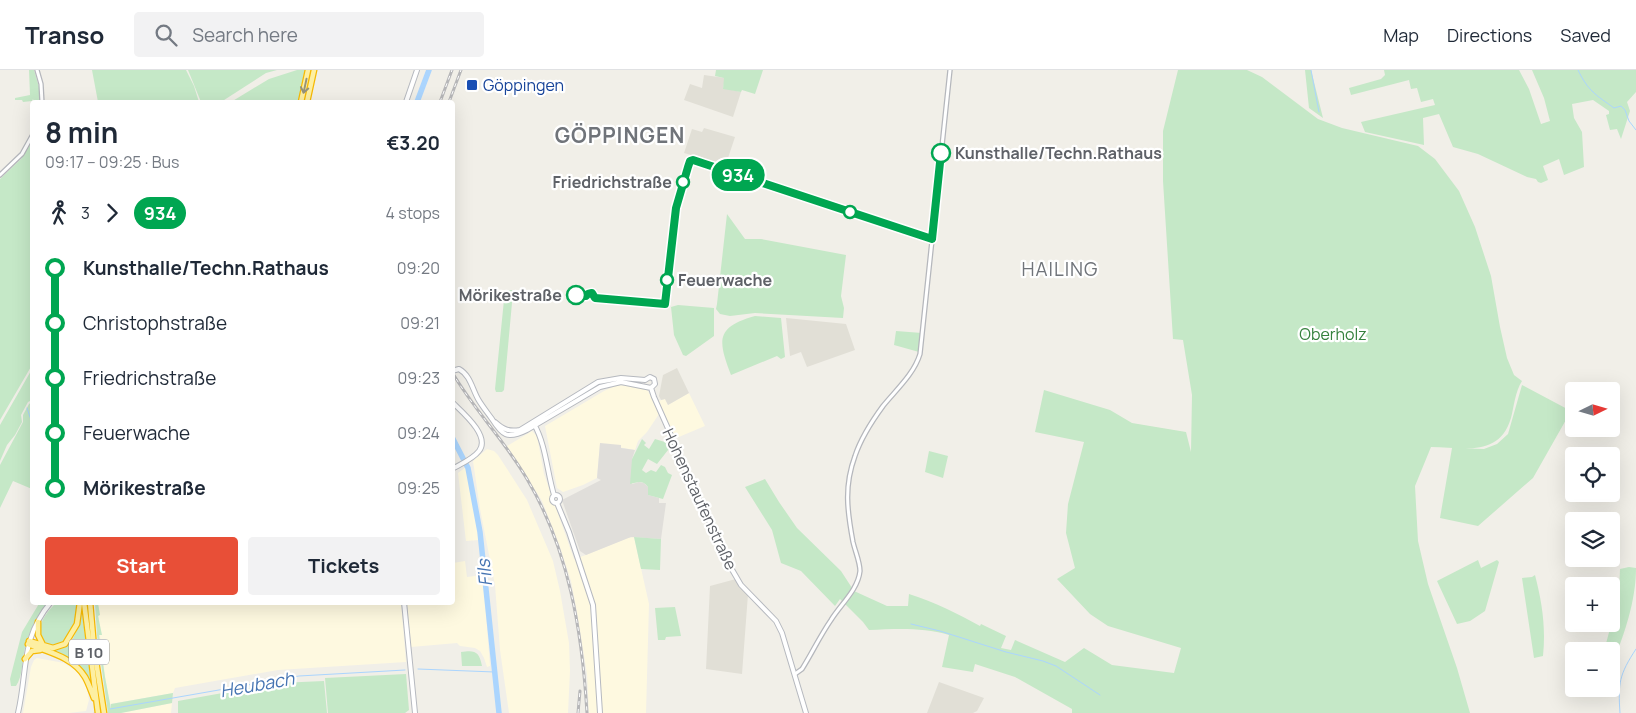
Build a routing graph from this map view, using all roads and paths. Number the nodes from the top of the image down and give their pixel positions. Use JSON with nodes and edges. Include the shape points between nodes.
{"nodes":[{"id":1,"x":37,"y":70,"type":"edge"},
{"id":2,"x":308,"y":70,"type":"edge"},
{"id":3,"x":314,"y":70,"type":"edge"},
{"id":4,"x":418,"y":70,"type":"edge"},
{"id":5,"x":950,"y":70,"type":"edge"},
{"id":6,"x":42,"y":100,"type":"edge"},
{"id":7,"x":301,"y":100,"type":"edge"},
{"id":8,"x":307,"y":100,"type":"edge"},
{"id":9,"x":407,"y":100,"type":"edge"},
{"id":10,"x":30,"y":140,"type":"edge"},
{"id":11,"x":0,"y":175,"type":"edge"},
{"id":12,"x":455,"y":370,"type":"edge"},
{"id":13,"x":645,"y":380,"type":"junction"},
{"id":14,"x":599,"y":384,"type":"junction"},
{"id":15,"x":645,"y":386,"type":"junction"},
{"id":16,"x":651,"y":388,"type":"junction"},
{"id":17,"x":455,"y":405,"type":"edge"},
{"id":18,"x":534,"y":424,"type":"junction"},
{"id":19,"x":455,"y":466,"type":"edge"},
{"id":20,"x":49,"y":605,"type":"edge"},
{"id":21,"x":80,"y":605,"type":"edge"},
{"id":22,"x":84,"y":605,"type":"edge"},
{"id":23,"x":90,"y":605,"type":"edge"},
{"id":24,"x":404,"y":605,"type":"edge"},
{"id":25,"x":38,"y":622,"type":"junction"},
{"id":26,"x":29,"y":642,"type":"junction"},
{"id":27,"x":43,"y":648,"type":"junction"},
{"id":28,"x":25,"y":659,"type":"junction"},
{"id":29,"x":794,"y":674,"type":"junction"},
{"id":30,"x":97,"y":701,"type":"junction"},
{"id":31,"x":18,"y":713,"type":"edge"},
{"id":32,"x":98,"y":713,"type":"edge"},
{"id":33,"x":104,"y":713,"type":"edge"},
{"id":34,"x":415,"y":713,"type":"edge"},
{"id":35,"x":600,"y":713,"type":"edge"},
{"id":36,"x":806,"y":713,"type":"edge"}],
"edges":[{"from":1,"to":6,"type":"street"},
{"from":2,"to":7,"type":"highway","one_way":true},
{"from":3,"to":8,"type":"highway"},
{"from":4,"to":9,"type":"main road"},
{"from":5,"to":29,"type":"street","via":[[917,364],[858,446],[846,494],[860,568],[858,577],[802,669]]},
{"from":10,"to":11,"type":"street","via":[[22,154]]},
{"from":12,"to":18,"type":"main road","via":[[467,375],[493,420],[504,429],[514,431]]},
{"from":13,"to":14,"type":"main road","via":[[621,378]]},
{"from":13,"to":15,"type":"main road"},
{"from":13,"to":16,"type":"main road","via":[[654,379],[655,384]]},
{"from":14,"to":15,"type":"main road","via":[[621,382]]},
{"from":14,"to":18,"type":"main road","via":[[572,396]]},
{"from":15,"to":16,"type":"main road"},
{"from":16,"to":29,"type":"main road","name":"Hohenstaufenstraße","via":[[727,561],[741,584],[776,621]]},
{"from":17,"to":19,"type":"main road","via":[[481,435],[481,448]]},
{"from":18,"to":35,"type":"main road","via":[[542,442],[554,495],[560,497],[557,503],[593,605]]},
{"from":20,"to":25,"type":"main road"},
{"from":21,"to":27,"type":"highway","via":[[77,624],[65,644]]},
{"from":22,"to":30,"type":"highway","number":"B 10"},
{"from":23,"to":33,"type":"highway","number":"B 10"},
{"from":24,"to":34,"type":"main road"},
{"from":25,"to":26,"type":"main road"},
{"from":25,"to":27,"type":"highway"},
{"from":26,"to":27,"type":"highway","number":"B 10"},
{"from":26,"to":28,"type":"main road"},
{"from":27,"to":28,"type":"highway"},
{"from":27,"to":30,"type":"highway","number":"B 10","via":[[76,666]]},
{"from":28,"to":31,"type":"main road"},
{"from":29,"to":36,"type":"main road","name":"Hohenstaufenstraße"},
{"from":30,"to":32,"type":"highway","number":"B 10"}]}
